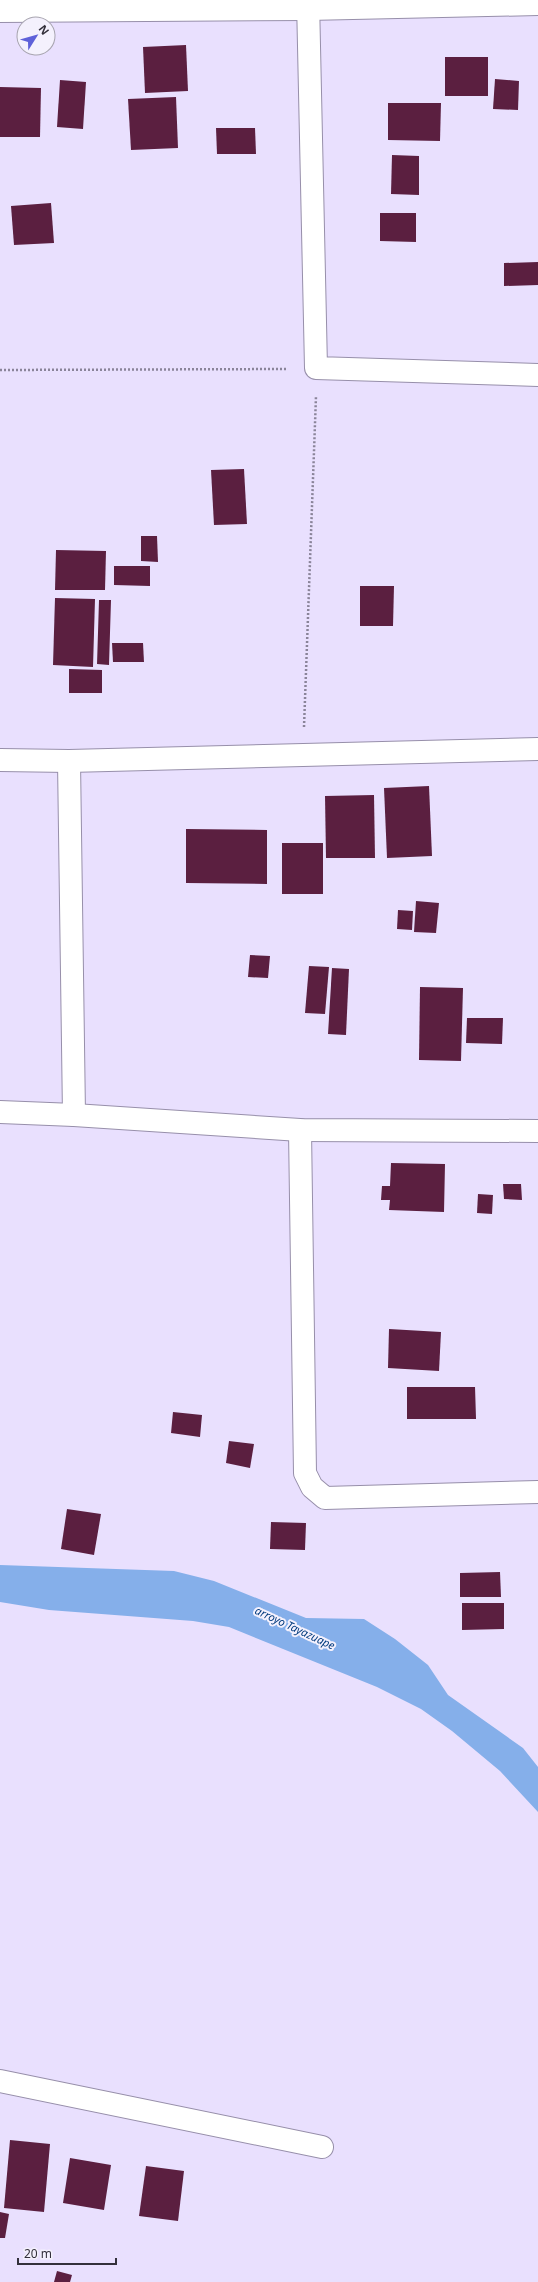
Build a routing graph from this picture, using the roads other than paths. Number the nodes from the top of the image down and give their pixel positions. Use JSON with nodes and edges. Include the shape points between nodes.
{"nodes":[{"id":1,"x":308,"y":4,"type":"edge"},
{"id":2,"x":538,"y":4,"type":"edge"},
{"id":3,"x":0,"y":11,"type":"edge"},
{"id":4,"x":538,"y":375,"type":"edge"},
{"id":5,"x":538,"y":749,"type":"edge"},
{"id":6,"x":0,"y":760,"type":"edge"},
{"id":7,"x":69,"y":761,"type":"junction"},
{"id":8,"x":0,"y":1112,"type":"edge"},
{"id":9,"x":74,"y":1115,"type":"junction"},
{"id":10,"x":300,"y":1130,"type":"junction"},
{"id":11,"x":538,"y":1131,"type":"edge"},
{"id":12,"x":538,"y":1492,"type":"edge"},
{"id":13,"x":0,"y":2081,"type":"edge"},
{"id":14,"x":322,"y":2147,"type":"dead end"}],
"edges":[{"from":1,"to":2,"type":"street"},
{"from":1,"to":3,"type":"street"},
{"from":1,"to":4,"type":"street","via":[[316,368]]},
{"from":5,"to":7,"type":"street"},
{"from":6,"to":7,"type":"street"},
{"from":7,"to":9,"type":"street"},
{"from":8,"to":9,"type":"street"},
{"from":9,"to":10,"type":"street"},
{"from":10,"to":11,"type":"street"},
{"from":10,"to":12,"type":"street","via":[[305,1473],[312,1487],[325,1498]]},
{"from":13,"to":14,"type":"street"}]}
